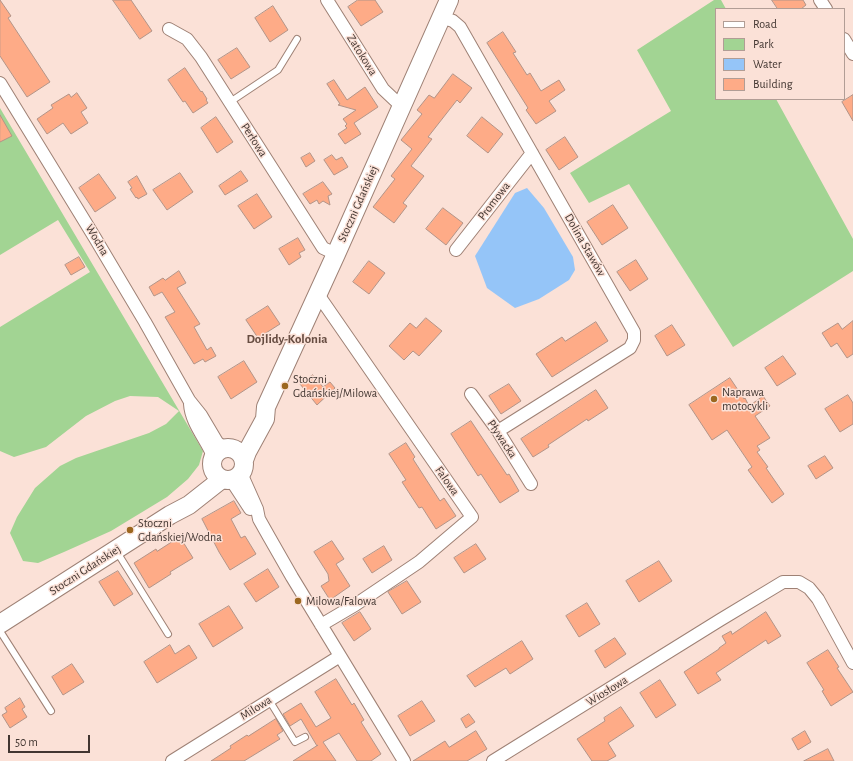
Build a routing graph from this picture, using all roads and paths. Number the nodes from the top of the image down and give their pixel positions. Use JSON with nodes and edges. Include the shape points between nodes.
{"nodes":[{"id":1,"x":327,"y":0,"type":"edge"},
{"id":2,"x":448,"y":0,"type":"edge"},
{"id":3,"x":441,"y":17,"type":"junction"},
{"id":4,"x":169,"y":29,"type":"dead end"},
{"id":5,"x":297,"y":39,"type":"dead end"},
{"id":6,"x":845,"y":41,"type":"edge"},
{"id":7,"x":853,"y":54,"type":"edge"},
{"id":8,"x":0,"y":83,"type":"edge"},
{"id":9,"x":230,"y":102,"type":"junction"},
{"id":10,"x":401,"y":106,"type":"junction"},
{"id":11,"x":532,"y":153,"type":"junction"},
{"id":12,"x":456,"y":250,"type":"dead end"},
{"id":13,"x":336,"y":254,"type":"junction"},
{"id":14,"x":317,"y":293,"type":"junction"},
{"id":15,"x":471,"y":394,"type":"dead end"},
{"id":16,"x":498,"y":432,"type":"junction"},
{"id":17,"x":228,"y":464,"type":"junction"},
{"id":18,"x":532,"y":484,"type":"dead end"},
{"id":19,"x":116,"y":551,"type":"junction"},
{"id":20,"x":0,"y":624,"type":"edge"},
{"id":21,"x":321,"y":625,"type":"junction"},
{"id":22,"x":0,"y":631,"type":"edge"},
{"id":23,"x":168,"y":634,"type":"dead end"},
{"id":24,"x":340,"y":656,"type":"junction"},
{"id":25,"x":853,"y":663,"type":"edge"},
{"id":26,"x":269,"y":700,"type":"junction"},
{"id":27,"x":51,"y":711,"type":"dead end"},
{"id":28,"x":305,"y":737,"type":"dead end"},
{"id":29,"x":172,"y":761,"type":"edge"},
{"id":30,"x":404,"y":761,"type":"edge"},
{"id":31,"x":493,"y":761,"type":"edge"}],
"edges":[{"from":1,"to":10,"type":"street","name":"Zatokowa","via":[[383,89]]},
{"from":2,"to":3,"type":"street","name":"Stoczni Gdańskiej"},
{"from":3,"to":10,"type":"street","name":"Stoczni Gdańskiej"},
{"from":3,"to":11,"type":"street","name":"Dolina Stawów","via":[[453,21],[460,27]]},
{"from":4,"to":9,"type":"street","name":"Perłowa","via":[[188,39]]},
{"from":5,"to":9,"type":"lane","via":[[278,70]]},
{"from":6,"to":7,"type":"street"},
{"from":8,"to":17,"type":"street","name":"Wodna","via":[[91,231]]},
{"from":9,"to":13,"type":"street","name":"Perłowa","via":[[323,248]]},
{"from":10,"to":13,"type":"street","name":"Stoczni Gdańskiej"},
{"from":11,"to":12,"type":"street","name":"Promowa"},
{"from":11,"to":16,"type":"street","name":"Dolina Stawów","via":[[634,332],[634,340],[630,348]]},
{"from":13,"to":14,"type":"street","name":"Stoczni Gdańskiej"},
{"from":14,"to":17,"type":"street","name":"Stoczni Gdańskiej","via":[[266,407],[258,414]]},
{"from":14,"to":21,"type":"street","name":"Falowa","via":[[472,517],[419,562]]},
{"from":15,"to":16,"type":"street","name":"Pływacka"},
{"from":16,"to":18,"type":"street","name":"Pływacka"},
{"from":17,"to":19,"type":"street","name":"Stoczni Gdańskiej","via":[[191,491],[170,515]]},
{"from":17,"to":21,"type":"street","via":[[252,512],[259,518]]},
{"from":19,"to":20,"type":"street","name":"Stoczni Gdańskiej"},
{"from":19,"to":23,"type":"lane"},
{"from":21,"to":24,"type":"street"},
{"from":22,"to":27,"type":"lane"},
{"from":24,"to":26,"type":"street","name":"Milowa"},
{"from":24,"to":30,"type":"street"},
{"from":25,"to":31,"type":"street","name":"Wiosłowa","via":[[818,598],[809,588],[798,582],[783,582]]},
{"from":26,"to":28,"type":"lane","via":[[295,742]]},
{"from":26,"to":29,"type":"street","name":"Milowa"}]}
